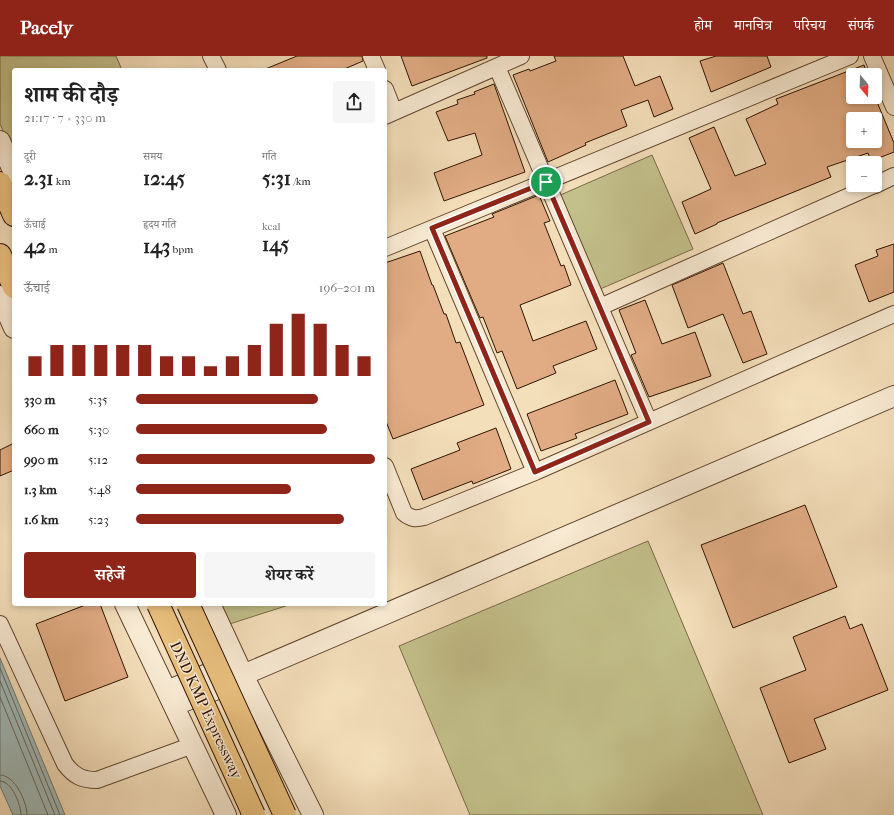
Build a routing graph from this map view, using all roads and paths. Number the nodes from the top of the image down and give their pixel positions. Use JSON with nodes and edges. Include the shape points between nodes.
{"nodes":[{"id":1,"x":212,"y":56,"type":"edge"},
{"id":2,"x":371,"y":56,"type":"edge"},
{"id":3,"x":522,"y":56,"type":"edge"},
{"id":4,"x":850,"y":56,"type":"edge"},
{"id":5,"x":872,"y":56,"type":"edge"},
{"id":6,"x":497,"y":67,"type":"junction"},
{"id":7,"x":217,"y":68,"type":"edge"},
{"id":8,"x":376,"y":68,"type":"edge"},
{"id":9,"x":387,"y":100,"type":"edge"},
{"id":10,"x":894,"y":107,"type":"edge"},
{"id":11,"x":390,"y":114,"type":"edge"},
{"id":12,"x":0,"y":141,"type":"edge"},
{"id":13,"x":12,"y":168,"type":"edge"},
{"id":14,"x":894,"y":176,"type":"edge"},
{"id":15,"x":546,"y":182,"type":"junction"},
{"id":16,"x":882,"y":182,"type":"edge"},
{"id":17,"x":0,"y":183,"type":"edge"},
{"id":18,"x":859,"y":192,"type":"edge"},
{"id":19,"x":12,"y":210,"type":"edge"},
{"id":20,"x":432,"y":228,"type":"junction"},
{"id":21,"x":387,"y":247,"type":"edge"},
{"id":22,"x":0,"y":255,"type":"edge"},
{"id":23,"x":12,"y":282,"type":"edge"},
{"id":24,"x":0,"y":296,"type":"edge"},
{"id":25,"x":600,"y":307,"type":"junction"},
{"id":26,"x":894,"y":314,"type":"edge"},
{"id":27,"x":12,"y":323,"type":"edge"},
{"id":28,"x":894,"y":383,"type":"edge"},
{"id":29,"x":894,"y":396,"type":"edge"},
{"id":30,"x":649,"y":422,"type":"junction"},
{"id":31,"x":387,"y":471,"type":"edge"},
{"id":32,"x":535,"y":472,"type":"junction"},
{"id":33,"x":387,"y":599,"type":"edge"},
{"id":34,"x":127,"y":606,"type":"edge"},
{"id":35,"x":159,"y":606,"type":"edge"},
{"id":36,"x":189,"y":606,"type":"edge"},
{"id":37,"x":211,"y":606,"type":"edge"},
{"id":38,"x":372,"y":606,"type":"edge"},
{"id":39,"x":0,"y":624,"type":"edge"},
{"id":40,"x":240,"y":668,"type":"junction"},
{"id":41,"x":170,"y":698,"type":"junction"},
{"id":42,"x":193,"y":745,"type":"junction"},
{"id":43,"x":226,"y":815,"type":"edge"},
{"id":44,"x":254,"y":815,"type":"edge"},
{"id":45,"x":285,"y":815,"type":"edge"},
{"id":46,"x":314,"y":815,"type":"edge"}],
"edges":[{"from":1,"to":7,"type":"street"},
{"from":2,"to":8,"type":"street"},
{"from":3,"to":6,"type":"street"},
{"from":4,"to":15,"type":"street"},
{"from":5,"to":10,"type":"street"},
{"from":6,"to":11,"type":"street"},
{"from":6,"to":15,"type":"street"},
{"from":9,"to":11,"type":"street"},
{"from":12,"to":13,"type":"street"},
{"from":14,"to":16,"type":"street"},
{"from":15,"to":20,"type":"street"},
{"from":15,"to":25,"type":"street"},
{"from":17,"to":19,"type":"highway"},
{"from":18,"to":25,"type":"street"},
{"from":20,"to":21,"type":"street"},
{"from":20,"to":32,"type":"street"},
{"from":22,"to":23,"type":"highway"},
{"from":24,"to":27,"type":"street"},
{"from":25,"to":30,"type":"street"},
{"from":26,"to":30,"type":"street"},
{"from":28,"to":33,"type":"street"},
{"from":29,"to":40,"type":"street"},
{"from":30,"to":32,"type":"street"},
{"from":31,"to":32,"type":"street","via":[[404,513],[416,519]]},
{"from":34,"to":41,"type":"street"},
{"from":35,"to":44,"type":"highway","name":"DND KMP Expressway","bridge":true},
{"from":36,"to":45,"type":"highway","name":"DND KMP Expressway","bridge":true},
{"from":37,"to":40,"type":"street"},
{"from":38,"to":40,"type":"street"},
{"from":39,"to":42,"type":"street","via":[[65,764],[73,774],[84,780],[97,780]]},
{"from":40,"to":41,"type":"street","via":[[226,665]]},
{"from":40,"to":46,"type":"street"},
{"from":41,"to":42,"type":"street"},
{"from":42,"to":43,"type":"street"}]}
